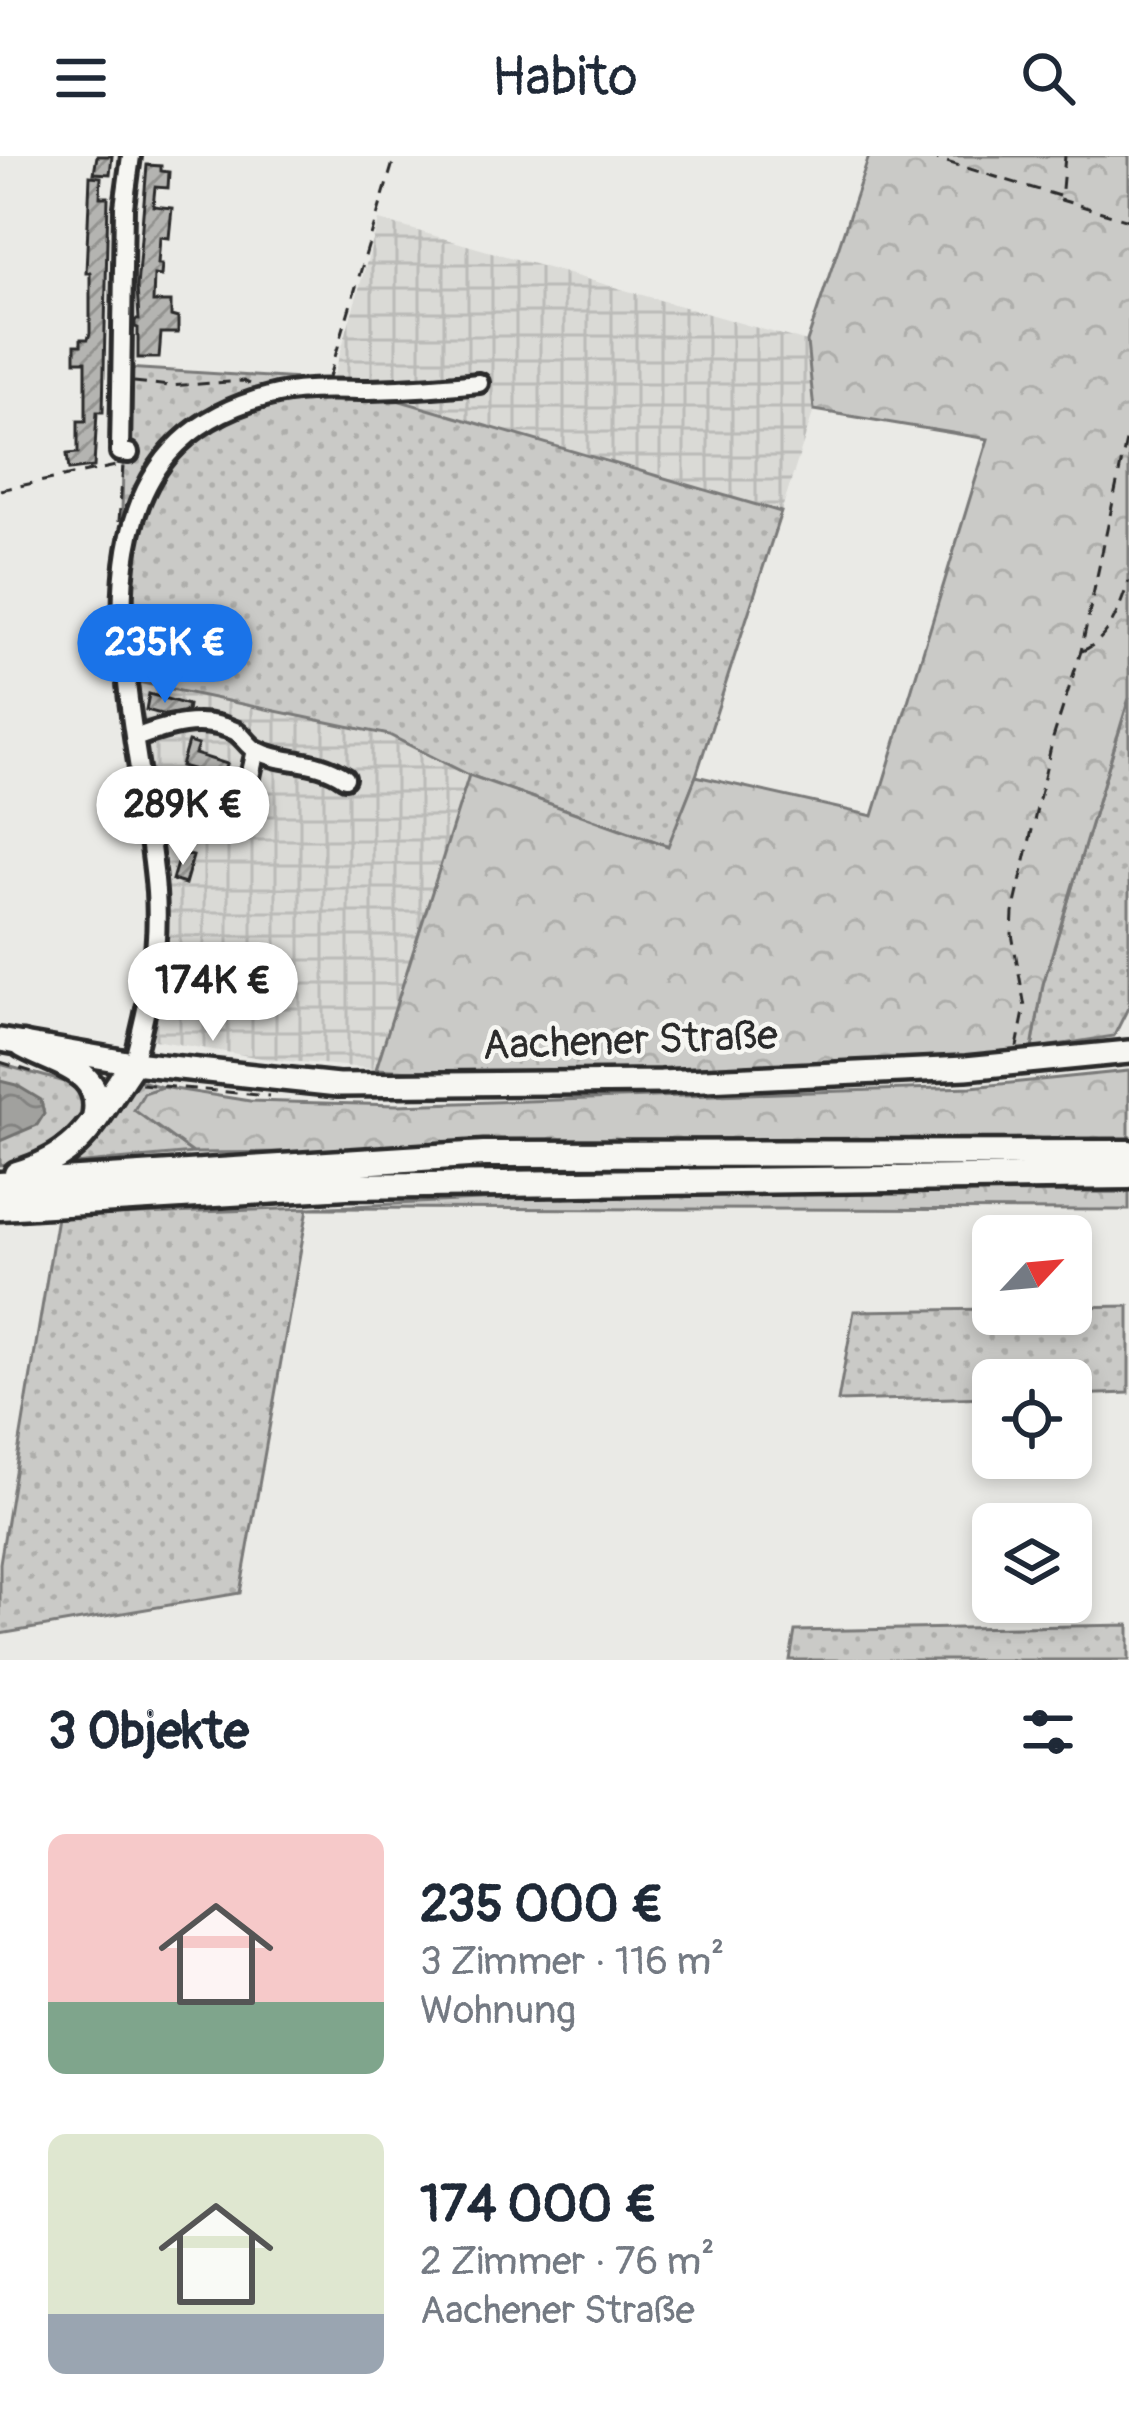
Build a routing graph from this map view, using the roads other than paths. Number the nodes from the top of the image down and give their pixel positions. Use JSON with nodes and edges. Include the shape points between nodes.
{"nodes":[{"id":1,"x":131,"y":156,"type":"edge"},
{"id":2,"x":479,"y":383,"type":"dead end"},
{"id":3,"x":129,"y":452,"type":"road end"},
{"id":4,"x":135,"y":738,"type":"junction"},
{"id":5,"x":256,"y":750,"type":"junction"},
{"id":6,"x":345,"y":778,"type":"dead end"},
{"id":7,"x":243,"y":808,"type":"dead end"},
{"id":8,"x":11,"y":1042,"type":"edge"},
{"id":9,"x":1129,"y":1052,"type":"edge"},
{"id":10,"x":133,"y":1063,"type":"junction"},
{"id":11,"x":95,"y":1121,"type":"junction"},
{"id":12,"x":1129,"y":1153,"type":"edge"},
{"id":13,"x":1129,"y":1176,"type":"edge"},
{"id":14,"x":0,"y":1181,"type":"edge"},
{"id":15,"x":0,"y":1208,"type":"edge"}],
"edges":[{"from":1,"to":3,"type":"street","via":[[120,380],[120,452]]},
{"from":2,"to":4,"type":"street","via":[[266,396],[214,419],[172,452],[128,534],[122,612]]},
{"from":4,"to":5,"type":"street","via":[[184,721],[236,731]]},
{"from":4,"to":10,"type":"street","via":[[158,936]]},
{"from":5,"to":6,"type":"street","via":[[327,765]]},
{"from":5,"to":7,"type":"street"},
{"from":8,"to":10,"type":"main road","name":"Aachener Straße"},
{"from":8,"to":11,"type":"highway","via":[[89,1078],[98,1098]]},
{"from":9,"to":10,"type":"main road","name":"Aachener Straße","via":[[661,1082],[360,1085]]},
{"from":10,"to":11,"type":"highway"},
{"from":11,"to":14,"type":"highway","via":[[62,1156]]},
{"from":12,"to":14,"type":"highway","via":[[484,1154]]},
{"from":13,"to":15,"type":"highway","via":[[368,1185]]}]}
